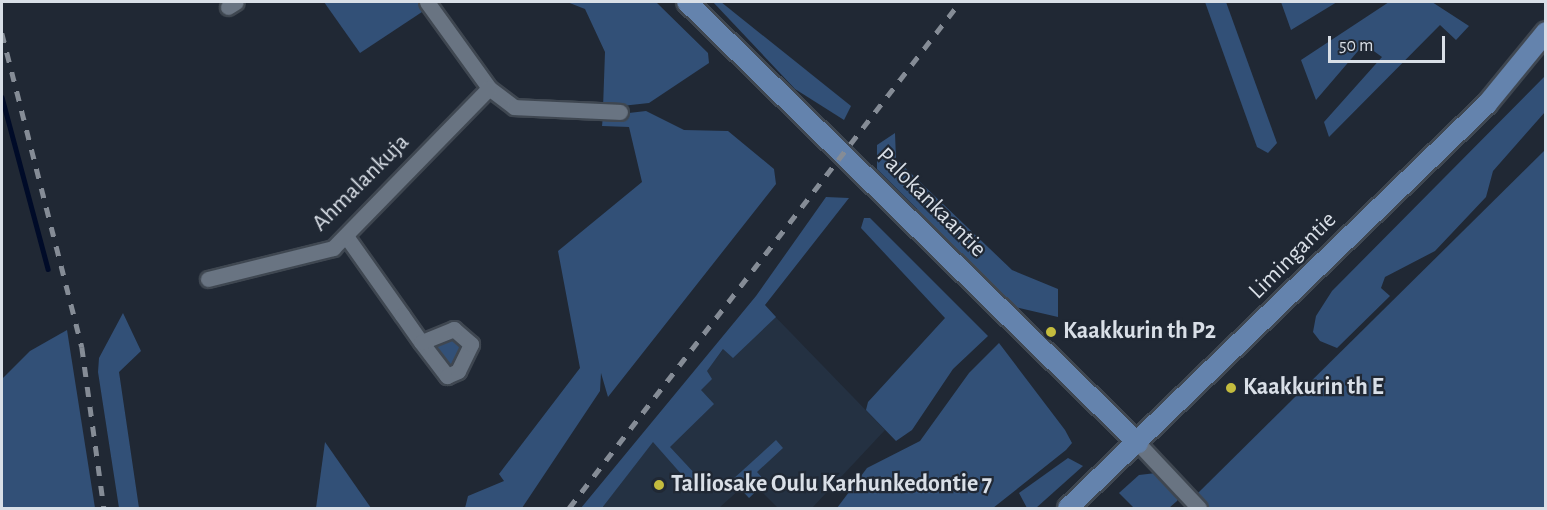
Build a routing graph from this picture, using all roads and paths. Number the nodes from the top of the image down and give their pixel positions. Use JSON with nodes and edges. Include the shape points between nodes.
{"nodes":[{"id":1,"x":427,"y":2,"type":"edge"},
{"id":2,"x":687,"y":2,"type":"edge"},
{"id":3,"x":1545,"y":32,"type":"edge"},
{"id":4,"x":489,"y":88,"type":"junction"},
{"id":5,"x":620,"y":112,"type":"dead end"},
{"id":6,"x":346,"y":236,"type":"junction"},
{"id":7,"x":208,"y":279,"type":"dead end"},
{"id":8,"x":422,"y":342,"type":"dead end"},
{"id":9,"x":1138,"y":443,"type":"junction"},
{"id":10,"x":1068,"y":508,"type":"edge"},
{"id":11,"x":1199,"y":508,"type":"edge"}],
"edges":[{"from":1,"to":4,"type":"street"},
{"from":2,"to":9,"type":"main road","name":"Palokankaantie"},
{"from":3,"to":9,"type":"main road","name":"Limingantie","via":[[1487,104]]},
{"from":4,"to":5,"type":"street","via":[[531,112]]},
{"from":4,"to":6,"type":"street","name":"Ahmalankuja"},
{"from":6,"to":7,"type":"street","name":"Ahmalankuja","via":[[314,255]]},
{"from":6,"to":8,"type":"street"},
{"from":9,"to":10,"type":"main road","name":"Limingantie"},
{"from":9,"to":11,"type":"street"}]}
